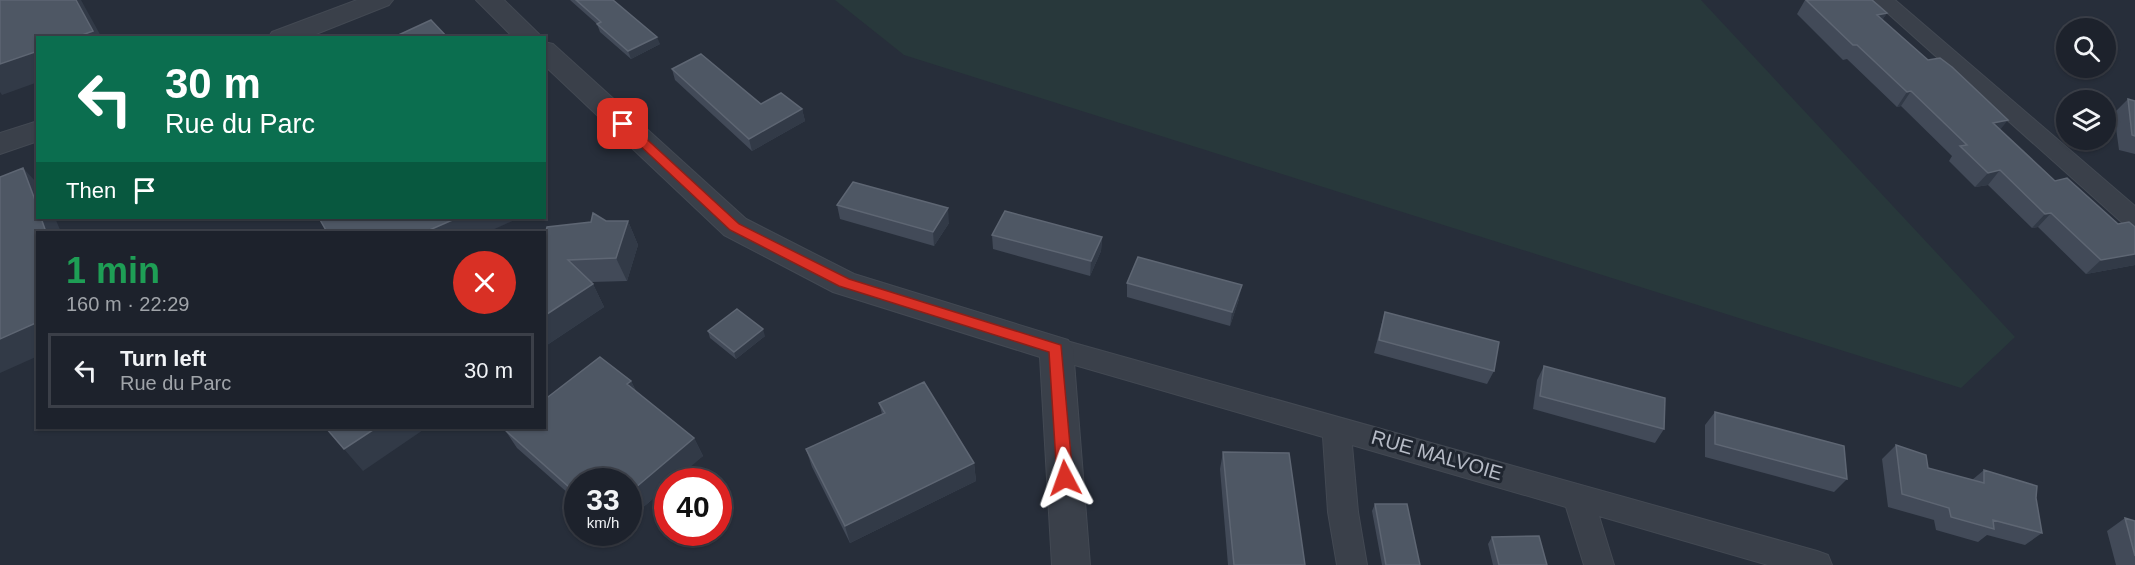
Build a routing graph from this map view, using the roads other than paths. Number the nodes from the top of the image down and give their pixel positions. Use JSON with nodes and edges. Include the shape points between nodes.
{"nodes":[{"id":1,"x":380,"y":0,"type":"edge"},
{"id":2,"x":489,"y":0,"type":"edge"},
{"id":3,"x":1883,"y":0,"type":"edge"},
{"id":4,"x":286,"y":36,"type":"edge"},
{"id":5,"x":528,"y":36,"type":"edge"},
{"id":6,"x":546,"y":52,"type":"edge"},
{"id":7,"x":36,"y":131,"type":"edge"},
{"id":8,"x":0,"y":144,"type":"edge"},
{"id":9,"x":2135,"y":220,"type":"edge"},
{"id":10,"x":1056,"y":349,"type":"junction"},
{"id":11,"x":1336,"y":427,"type":"junction"},
{"id":12,"x":1577,"y":495,"type":"junction"},
{"id":13,"x":1071,"y":565,"type":"edge"},
{"id":14,"x":1352,"y":565,"type":"edge"},
{"id":15,"x":1599,"y":565,"type":"edge"},
{"id":16,"x":1817,"y":565,"type":"edge"}],
"edges":[{"from":1,"to":4,"type":"street"},
{"from":2,"to":5,"type":"street"},
{"from":3,"to":9,"type":"street"},
{"from":6,"to":10,"type":"street","via":[[735,227],[844,283]]},
{"from":7,"to":8,"type":"street"},
{"from":10,"to":11,"type":"street","name":"RUE MALVOIE"},
{"from":10,"to":13,"type":"street"},
{"from":11,"to":12,"type":"street","name":"RUE MALVOIE"},
{"from":11,"to":14,"type":"street"},
{"from":12,"to":15,"type":"street"},
{"from":12,"to":16,"type":"street","name":"RUE MALVOIE"}]}
